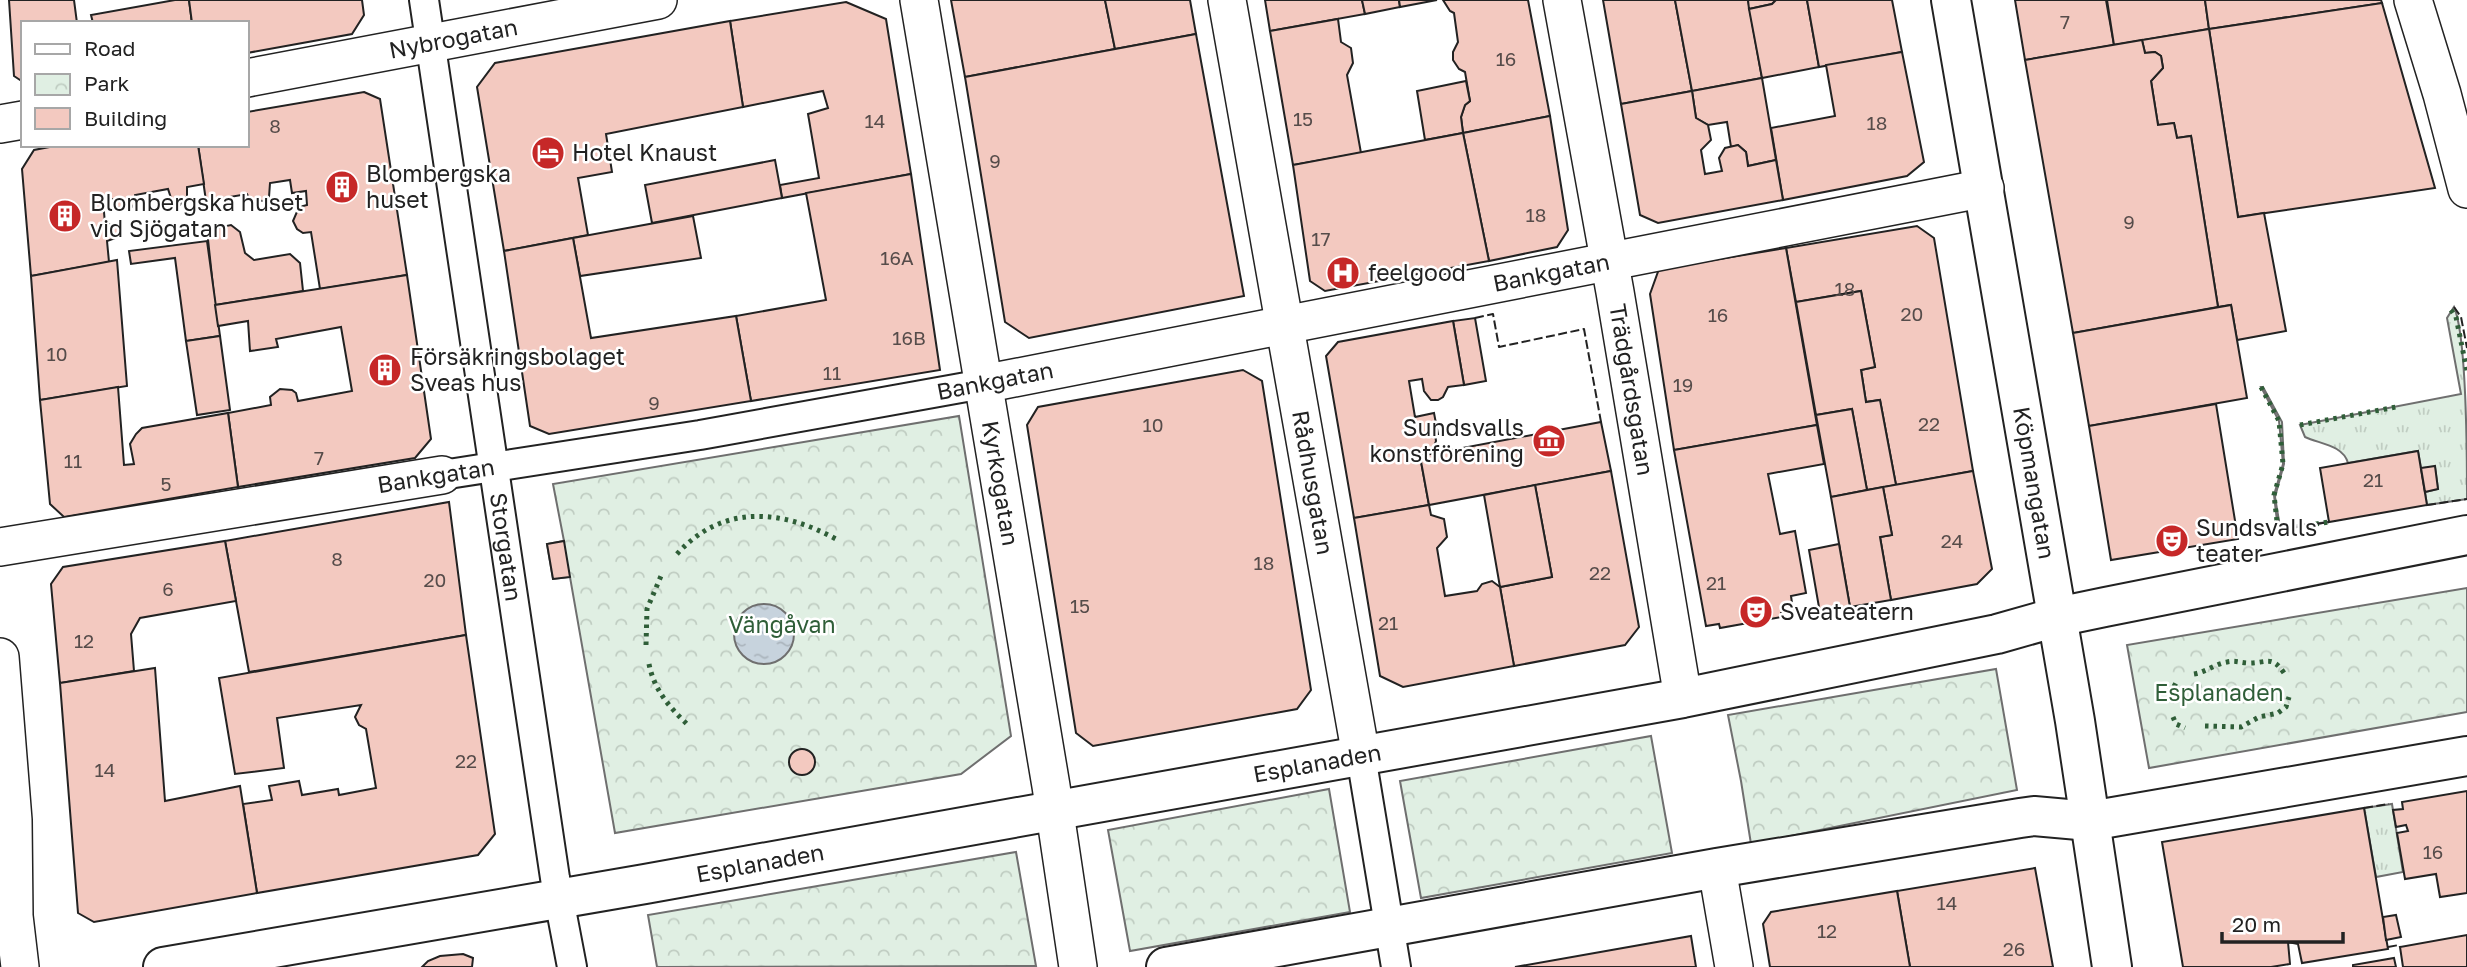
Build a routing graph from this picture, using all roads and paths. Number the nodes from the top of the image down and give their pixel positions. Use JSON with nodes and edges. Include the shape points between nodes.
{"nodes":[{"id":1,"x":424,"y":0,"type":"edge"},
{"id":2,"x":658,"y":0,"type":"edge"},
{"id":3,"x":919,"y":0,"type":"edge"},
{"id":4,"x":1227,"y":0,"type":"edge"},
{"id":5,"x":1562,"y":0,"type":"edge"},
{"id":6,"x":1951,"y":0,"type":"edge"},
{"id":7,"x":2413,"y":0,"type":"edge"},
{"id":8,"x":430,"y":42,"type":"junction"},
{"id":9,"x":248,"y":78,"type":"edge"},
{"id":10,"x":21,"y":120,"type":"edge"},
{"id":11,"x":0,"y":124,"type":"edge"},
{"id":12,"x":1985,"y":188,"type":"junction"},
{"id":13,"x":2467,"y":189,"type":"edge"},
{"id":14,"x":1609,"y":262,"type":"junction"},
{"id":15,"x":1285,"y":325,"type":"junction"},
{"id":16,"x":983,"y":384,"type":"junction"},
{"id":17,"x":494,"y":466,"type":"junction"},
{"id":18,"x":442,"y":475,"type":"joint"},
{"id":19,"x":2467,"y":535,"type":"edge"},
{"id":20,"x":0,"y":547,"type":"edge"},
{"id":21,"x":2057,"y":617,"type":"junction"},
{"id":22,"x":0,"y":657,"type":"edge"},
{"id":23,"x":1683,"y":698,"type":"junction"},
{"id":24,"x":1360,"y":756,"type":"junction"},
{"id":25,"x":2467,"y":756,"type":"edge"},
{"id":26,"x":1055,"y":812,"type":"junction"},
{"id":27,"x":2090,"y":821,"type":"junction"},
{"id":28,"x":1717,"y":868,"type":"junction"},
{"id":29,"x":559,"y":899,"type":"junction"},
{"id":30,"x":1389,"y":927,"type":"junction"},
{"id":31,"x":20,"y":967,"type":"edge"},
{"id":32,"x":163,"y":967,"type":"edge"},
{"id":33,"x":572,"y":967,"type":"edge"},
{"id":34,"x":1077,"y":967,"type":"edge"},
{"id":35,"x":1166,"y":967,"type":"edge"},
{"id":36,"x":1396,"y":967,"type":"edge"},
{"id":37,"x":1734,"y":967,"type":"edge"},
{"id":38,"x":2112,"y":967,"type":"edge"}],
"edges":[{"from":1,"to":8,"type":"street","name":"Storgatan"},
{"from":2,"to":8,"type":"street","name":"Nybrogatan"},
{"from":3,"to":16,"type":"street","name":"Kyrkogatan"},
{"from":4,"to":15,"type":"street","name":"Rådhusgatan"},
{"from":5,"to":14,"type":"street","name":"Trädgårdsgatan"},
{"from":6,"to":12,"type":"street","name":"Köpmangatan"},
{"from":7,"to":13,"type":"street"},
{"from":8,"to":9,"type":"street","name":"Nybrogatan"},
{"from":8,"to":17,"type":"street","name":"Storgatan"},
{"from":10,"to":11,"type":"street"},
{"from":12,"to":14,"type":"street","name":"Bankgatan"},
{"from":12,"to":21,"type":"street","name":"Köpmangatan"},
{"from":14,"to":15,"type":"street","name":"Bankgatan"},
{"from":14,"to":23,"type":"street","name":"Trädgårdsgatan"},
{"from":15,"to":16,"type":"street","name":"Bankgatan"},
{"from":15,"to":24,"type":"street","name":"Rådhusgatan"},
{"from":16,"to":17,"type":"street","name":"Bankgatan"},
{"from":16,"to":26,"type":"street","name":"Kyrkogatan"},
{"from":17,"to":18,"type":"street","name":"Bankgatan"},
{"from":17,"to":29,"type":"street","name":"Storgatan"},
{"from":18,"to":20,"type":"street","name":"Bankgatan"},
{"from":19,"to":21,"type":"street","name":"Esplanaden"},
{"from":21,"to":23,"type":"street","name":"Esplanaden","via":[[1997,634]]},
{"from":21,"to":27,"type":"street","name":"Köpmangatan"},
{"from":22,"to":31,"type":"street"},
{"from":23,"to":24,"type":"street","name":"Esplanaden"},
{"from":24,"to":26,"type":"street","name":"Esplanaden"},
{"from":24,"to":30,"type":"street","name":"Rådhusgatan"},
{"from":25,"to":27,"type":"street"},
{"from":26,"to":29,"type":"street","name":"Esplanaden"},
{"from":26,"to":34,"type":"street","name":"Kyrkogatan"},
{"from":27,"to":28,"type":"street","via":[[2034,816]]},
{"from":27,"to":38,"type":"street","name":"Köpmangatan"},
{"from":28,"to":30,"type":"street"},
{"from":28,"to":37,"type":"street"},
{"from":29,"to":32,"type":"street","name":"Esplanaden"},
{"from":29,"to":33,"type":"street","name":"Storgatan"},
{"from":30,"to":35,"type":"street"},
{"from":30,"to":36,"type":"street","name":"Rådhusgatan"}]}
